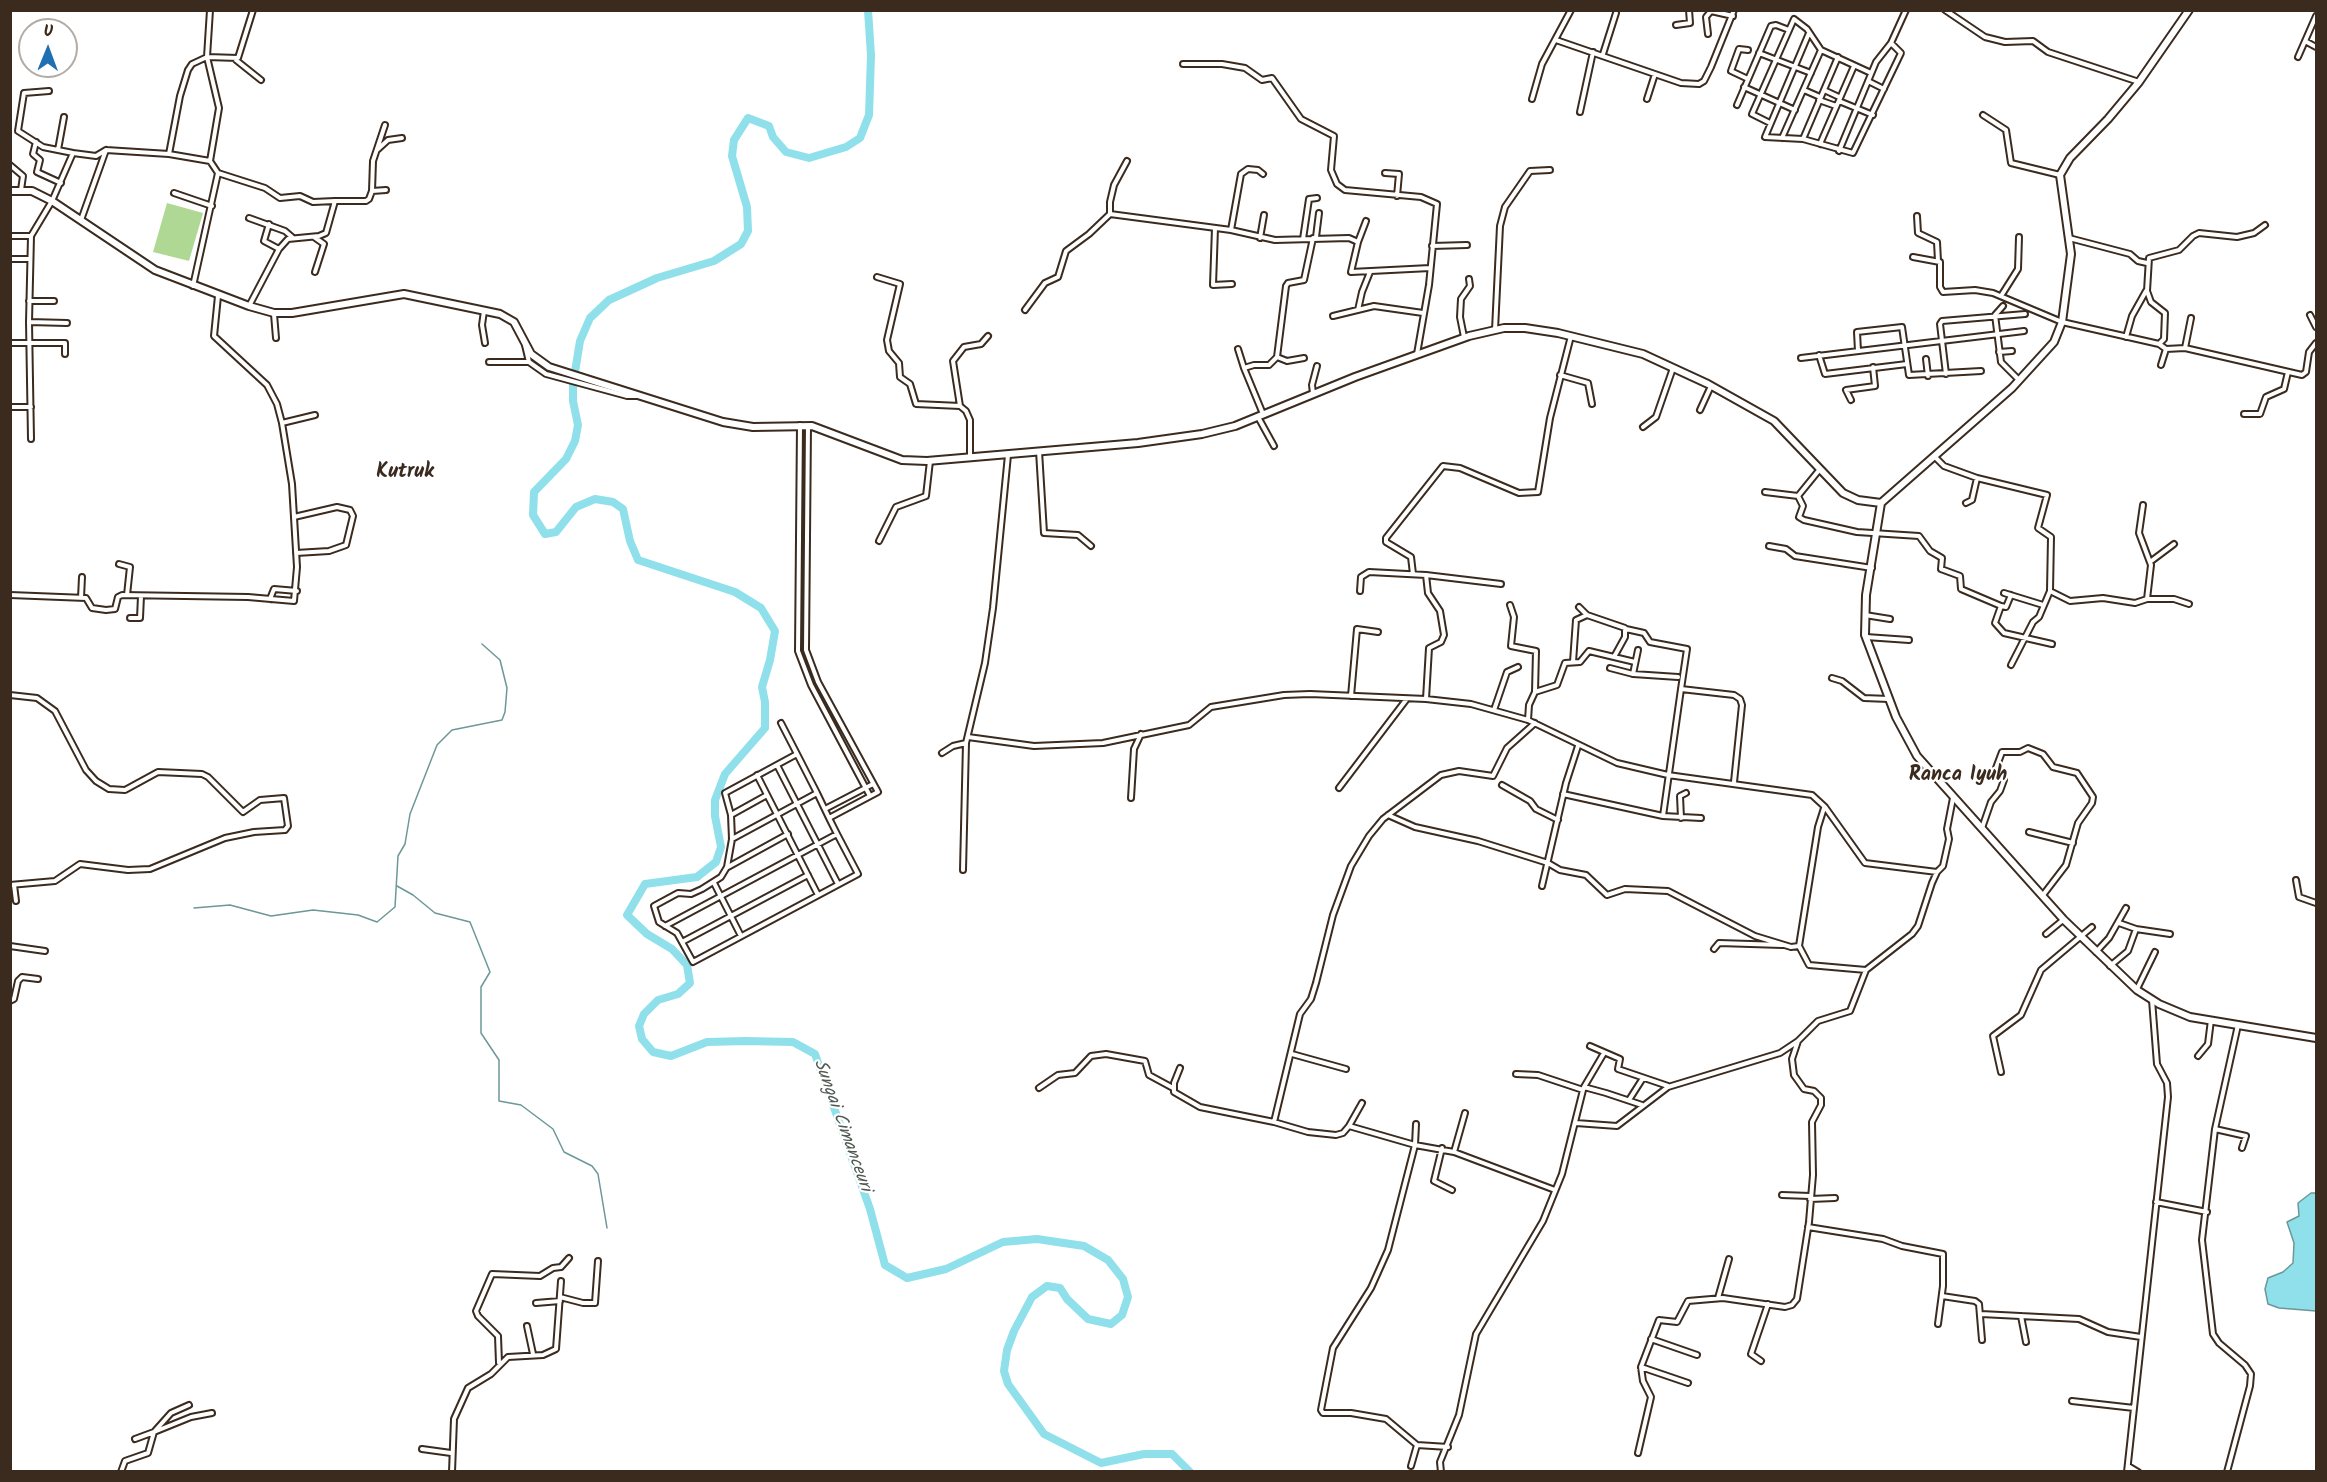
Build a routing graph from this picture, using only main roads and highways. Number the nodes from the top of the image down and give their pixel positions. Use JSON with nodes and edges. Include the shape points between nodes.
{"nodes":[{"id":1,"x":2189,"y":10,"type":"edge"},
{"id":2,"x":10,"y":191,"type":"edge"},
{"id":3,"x":1881,"y":503,"type":"junction"},
{"id":4,"x":2316,"y":1038,"type":"edge"}],
"edges":[{"from":1,"to":3,"type":"main road","via":[[2139,82],[2060,174],[2070,270],[2062,322],[2054,342],[2020,380]]},
{"from":2,"to":3,"type":"main road","via":[[32,191],[144,264],[193,287],[249,306],[274,313],[300,312],[405,294],[484,310],[513,320],[536,360],[578,378],[744,427],[808,426],[902,460],[1008,454],[1202,434],[1235,426],[1465,338],[1495,330],[1534,329],[1643,354],[1711,386],[1774,421],[1848,496]]},
{"from":3,"to":4,"type":"main road","via":[[1864,615],[1865,637],[1908,743],[2064,920],[2137,990],[2178,1013]]}]}
